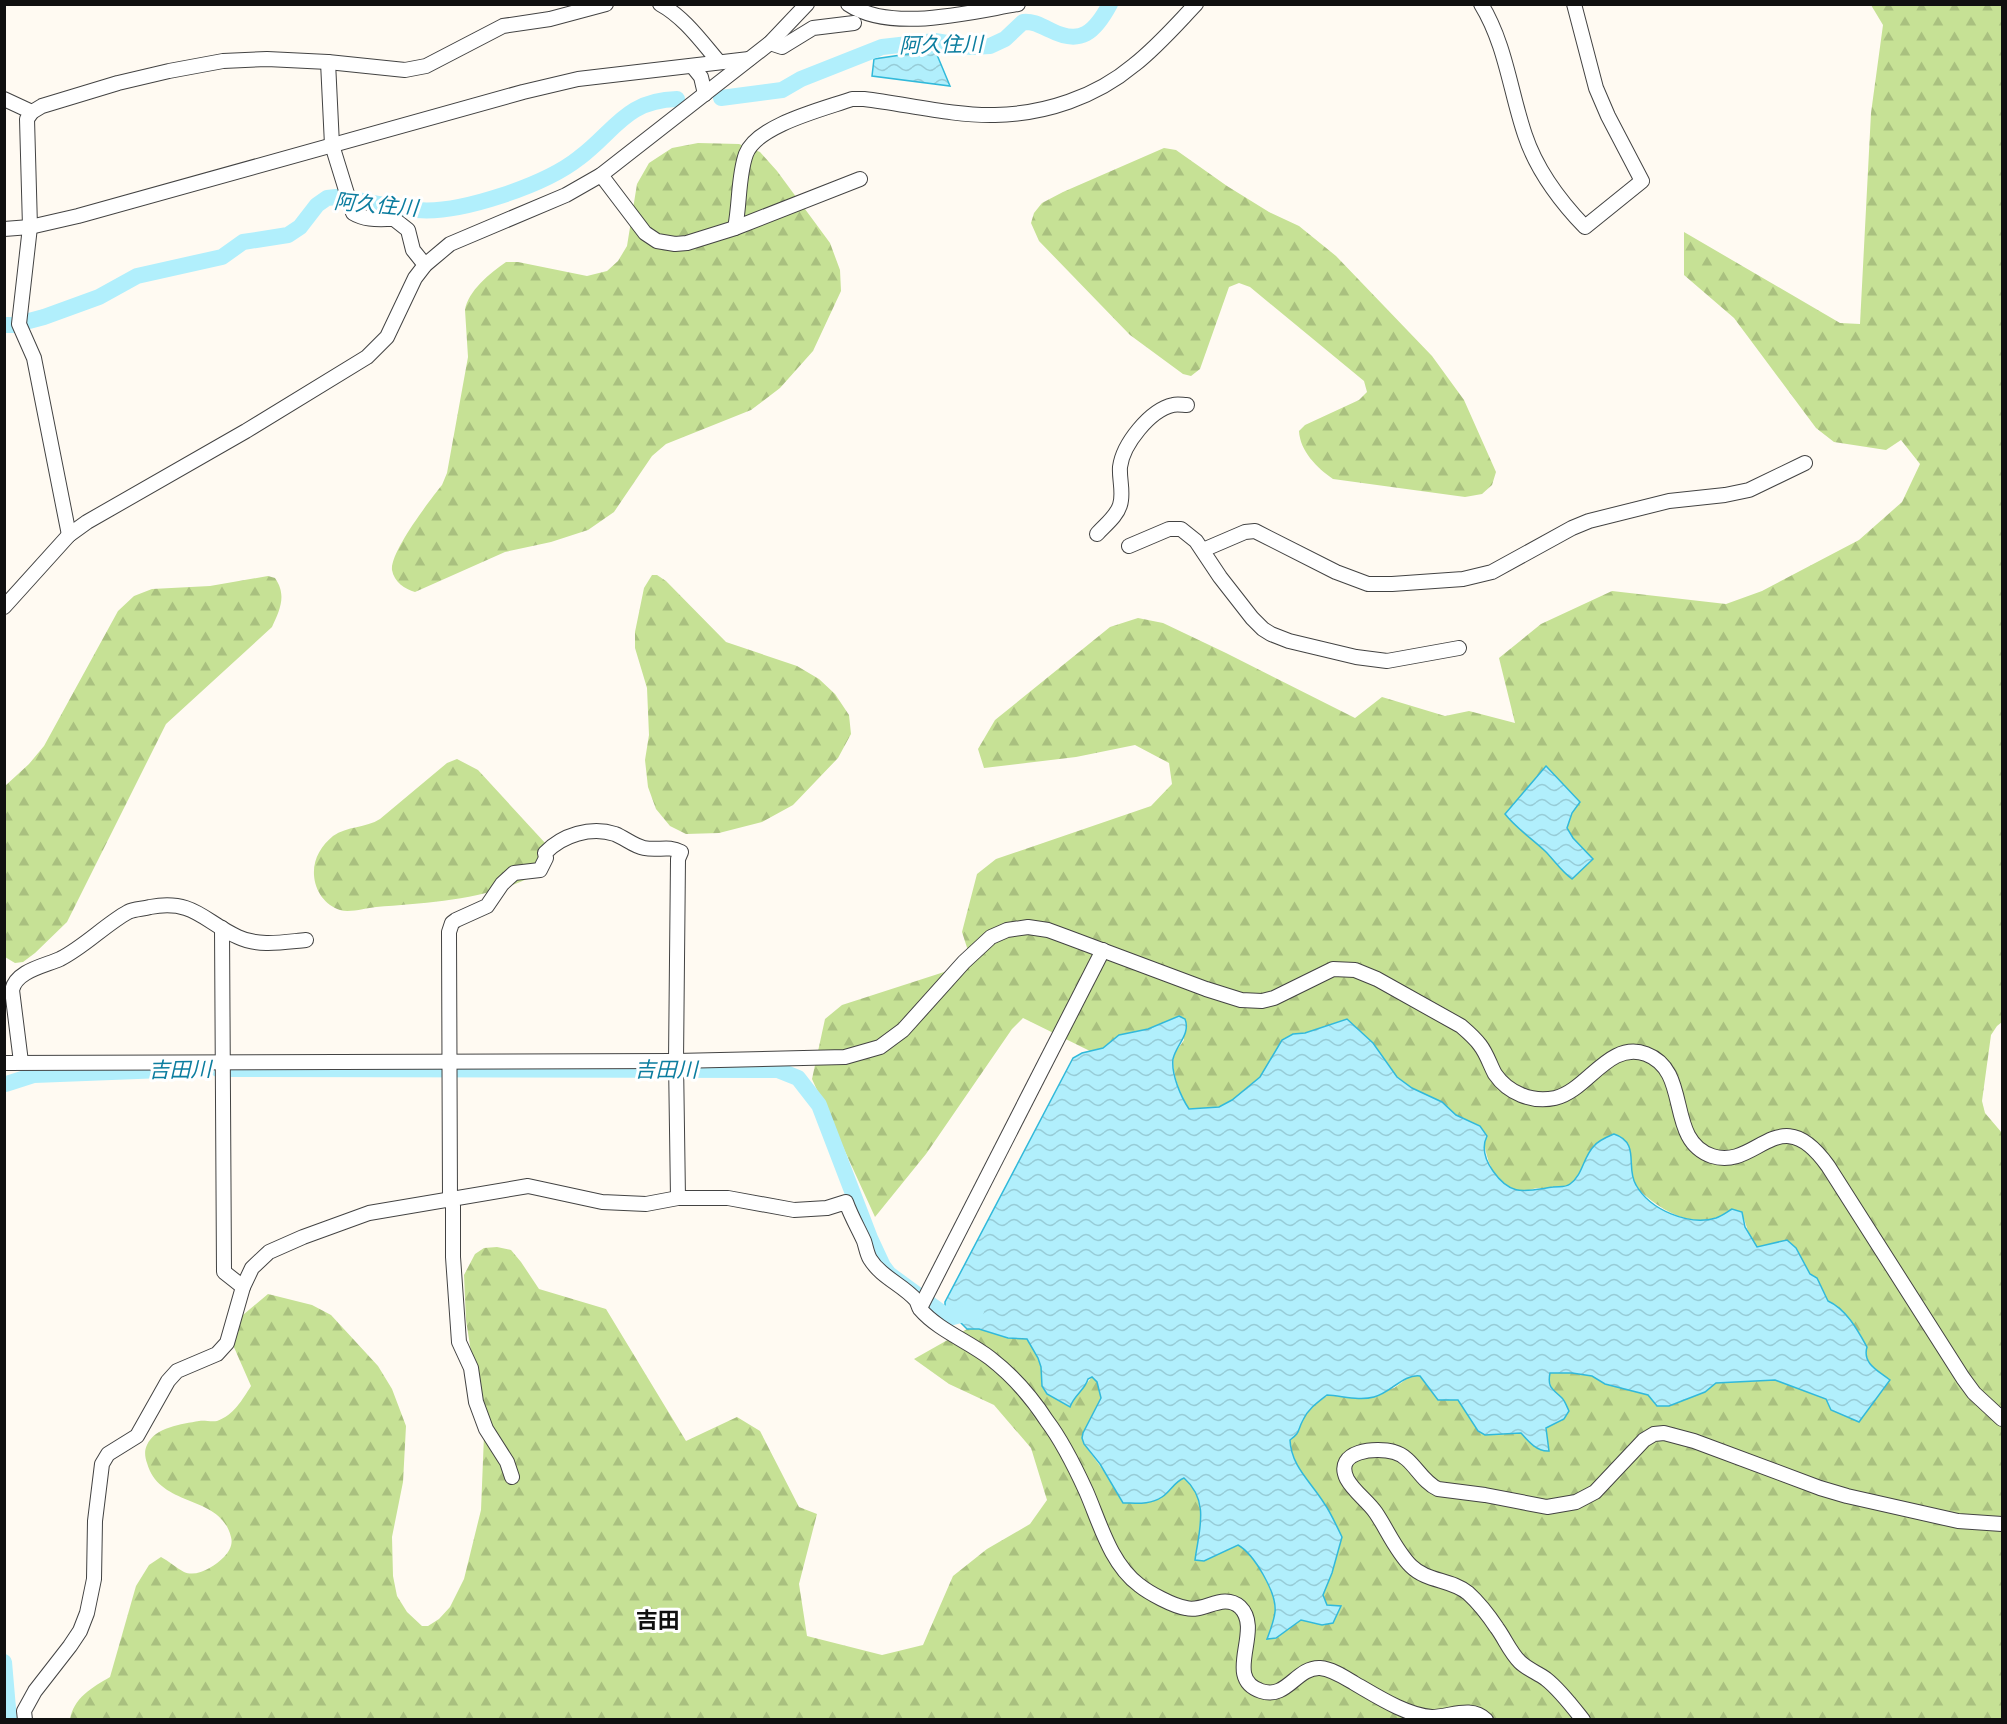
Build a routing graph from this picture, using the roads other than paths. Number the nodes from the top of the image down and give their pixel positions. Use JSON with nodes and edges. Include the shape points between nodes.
{"nodes":[{"id":1,"x":606,"y":4,"type":"edge"},
{"id":2,"x":660,"y":4,"type":"edge"},
{"id":3,"x":807,"y":4,"type":"edge"},
{"id":4,"x":848,"y":4,"type":"edge"},
{"id":5,"x":1018,"y":4,"type":"edge"},
{"id":6,"x":1196,"y":4,"type":"edge"},
{"id":7,"x":1481,"y":4,"type":"edge"},
{"id":8,"x":1574,"y":4,"type":"edge"},
{"id":9,"x":854,"y":23,"type":"dead end"},
{"id":10,"x":770,"y":43,"type":"junction"},
{"id":11,"x":751,"y":59,"type":"junction"},
{"id":12,"x":328,"y":62,"type":"junction"},
{"id":13,"x":716,"y":62,"type":"junction"},
{"id":14,"x":693,"y":67,"type":"junction"},
{"id":15,"x":705,"y":94,"type":"junction"},
{"id":16,"x":4,"y":99,"type":"edge"},
{"id":17,"x":32,"y":112,"type":"junction"},
{"id":18,"x":332,"y":145,"type":"junction"},
{"id":19,"x":601,"y":175,"type":"junction"},
{"id":20,"x":860,"y":179,"type":"dead end"},
{"id":21,"x":30,"y":227,"type":"junction"},
{"id":22,"x":735,"y":228,"type":"junction"},
{"id":23,"x":4,"y":229,"type":"edge"},
{"id":24,"x":425,"y":265,"type":"junction"},
{"id":25,"x":1187,"y":405,"type":"dead end"},
{"id":26,"x":1805,"y":463,"type":"dead end"},
{"id":27,"x":1096,"y":534,"type":"dead end"},
{"id":28,"x":69,"y":535,"type":"junction"},
{"id":29,"x":1129,"y":546,"type":"dead end"},
{"id":30,"x":1203,"y":550,"type":"junction"},
{"id":31,"x":4,"y":607,"type":"edge"},
{"id":32,"x":1459,"y":648,"type":"dead end"},
{"id":33,"x":222,"y":928,"type":"junction"},
{"id":34,"x":306,"y":940,"type":"dead end"},
{"id":35,"x":1103,"y":950,"type":"junction"},
{"id":36,"x":450,"y":1060,"type":"junction"},
{"id":37,"x":223,"y":1061,"type":"junction"},
{"id":38,"x":676,"y":1061,"type":"junction"},
{"id":39,"x":14,"y":1062,"type":"edge"},
{"id":40,"x":678,"y":1198,"type":"junction"},
{"id":41,"x":450,"y":1200,"type":"junction"},
{"id":42,"x":243,"y":1287,"type":"junction"},
{"id":43,"x":920,"y":1308,"type":"junction"},
{"id":44,"x":2002,"y":1419,"type":"edge"},
{"id":45,"x":512,"y":1477,"type":"dead end"},
{"id":46,"x":2002,"y":1524,"type":"edge"},
{"id":47,"x":25,"y":1719,"type":"edge"},
{"id":48,"x":1486,"y":1719,"type":"edge"},
{"id":49,"x":1583,"y":1719,"type":"edge"}],
"edges":[{"from":1,"to":12,"type":"street","via":[[503,26],[426,66],[405,70]]},
{"from":2,"to":13,"type":"street","via":[[681,19]]},
{"from":3,"to":10,"type":"street"},
{"from":4,"to":5,"type":"street","via":[[873,15],[908,19]]},
{"from":6,"to":22,"type":"street","via":[[1152,50],[1121,75],[1081,97],[1041,110],[995,115],[852,99],[772,128],[753,142],[747,153]]},
{"from":7,"to":8,"type":"street","via":[[1502,46],[1532,153],[1546,180],[1585,227],[1642,182],[1596,88]]},
{"from":9,"to":10,"type":"street","via":[[813,28],[782,47]]},
{"from":10,"to":11,"type":"street"},
{"from":11,"to":13,"type":"street"},
{"from":11,"to":15,"type":"street"},
{"from":12,"to":17,"type":"street","via":[[223,61],[169,70]]},
{"from":12,"to":18,"type":"street"},
{"from":13,"to":14,"type":"street"},
{"from":13,"to":15,"type":"street"},
{"from":14,"to":15,"type":"street","via":[[701,77]]},
{"from":14,"to":18,"type":"street","via":[[578,79]]},
{"from":15,"to":19,"type":"street"},
{"from":16,"to":17,"type":"street"},
{"from":17,"to":21,"type":"street","via":[[27,119]]},
{"from":18,"to":21,"type":"street"},
{"from":18,"to":24,"type":"street","via":[[353,213],[374,220],[394,219],[408,230],[414,250]]},
{"from":19,"to":22,"type":"street","via":[[645,233],[657,241],[687,243]]},
{"from":19,"to":24,"type":"street","via":[[566,195],[450,244]]},
{"from":20,"to":22,"type":"street"},
{"from":21,"to":23,"type":"street"},
{"from":21,"to":28,"type":"street","via":[[19,324],[34,358]]},
{"from":24,"to":28,"type":"street","via":[[387,337],[367,357]]},
{"from":25,"to":27,"type":"street","via":[[1173,405],[1156,413],[1134,435],[1120,466],[1120,505]]},
{"from":26,"to":30,"type":"street","via":[[1749,490],[1670,501],[1589,521],[1492,572],[1463,579],[1368,584],[1255,531]]},
{"from":28,"to":31,"type":"street"},
{"from":29,"to":30,"type":"street","via":[[1181,528]]},
{"from":30,"to":32,"type":"street","via":[[1252,618],[1263,629],[1288,641],[1387,661]]},
{"from":33,"to":34,"type":"street","via":[[239,938],[261,942]]},
{"from":33,"to":37,"type":"street"},
{"from":33,"to":39,"type":"street","via":[[183,906],[165,904],[129,912],[62,958],[20,976],[12,990]]},
{"from":35,"to":38,"type":"street","via":[[1048,930],[1008,930],[981,945],[903,1030],[880,1047],[845,1057]]},
{"from":35,"to":43,"type":"street"},
{"from":35,"to":44,"type":"street","via":[[1228,997],[1251,1001],[1274,998],[1333,969],[1366,973],[1461,1026],[1482,1048],[1496,1075],[1526,1098],[1563,1096],[1618,1056],[1647,1054],[1670,1073],[1688,1136],[1701,1151],[1728,1157],[1774,1138],[1789,1137],[1797,1137],[1815,1148],[1963,1378]]},
{"from":36,"to":37,"type":"street"},
{"from":36,"to":38,"type":"street"},
{"from":36,"to":38,"type":"street","via":[[452,923],[487,906],[514,873],[540,870],[545,853],[554,844],[576,834],[602,832],[641,848],[672,847],[681,852]]},
{"from":36,"to":41,"type":"street"},
{"from":37,"to":39,"type":"street"},
{"from":37,"to":42,"type":"street","via":[[224,1272]]},
{"from":38,"to":40,"type":"street"},
{"from":40,"to":41,"type":"street","via":[[646,1203],[602,1202],[528,1186]]},
{"from":40,"to":43,"type":"street","via":[[728,1198],[794,1210],[827,1208],[846,1202],[870,1259]]},
{"from":41,"to":42,"type":"street","via":[[369,1213],[288,1243],[269,1252],[252,1268]]},
{"from":41,"to":45,"type":"street","via":[[459,1342],[471,1368],[476,1402],[486,1429]]},
{"from":42,"to":47,"type":"street","via":[[227,1343],[217,1354],[177,1371],[137,1436],[108,1454],[102,1464],[95,1521],[94,1579],[87,1613],[70,1646],[35,1691],[24,1711]]},
{"from":43,"to":48,"type":"street","via":[[990,1358],[1018,1384],[1047,1421],[1085,1489],[1115,1557],[1138,1585],[1186,1609],[1222,1601],[1242,1610],[1248,1622],[1243,1667],[1248,1682],[1255,1688],[1277,1693],[1318,1668],[1339,1674],[1422,1715],[1473,1712]]},
{"from":46,"to":49,"type":"street","via":[[1958,1521],[1847,1496],[1664,1433],[1644,1440],[1595,1492],[1576,1502],[1547,1507],[1438,1489],[1395,1452],[1369,1450],[1350,1458],[1345,1470],[1348,1481],[1371,1506],[1404,1558],[1419,1572],[1466,1592],[1498,1628],[1522,1664],[1547,1680]]}]}
